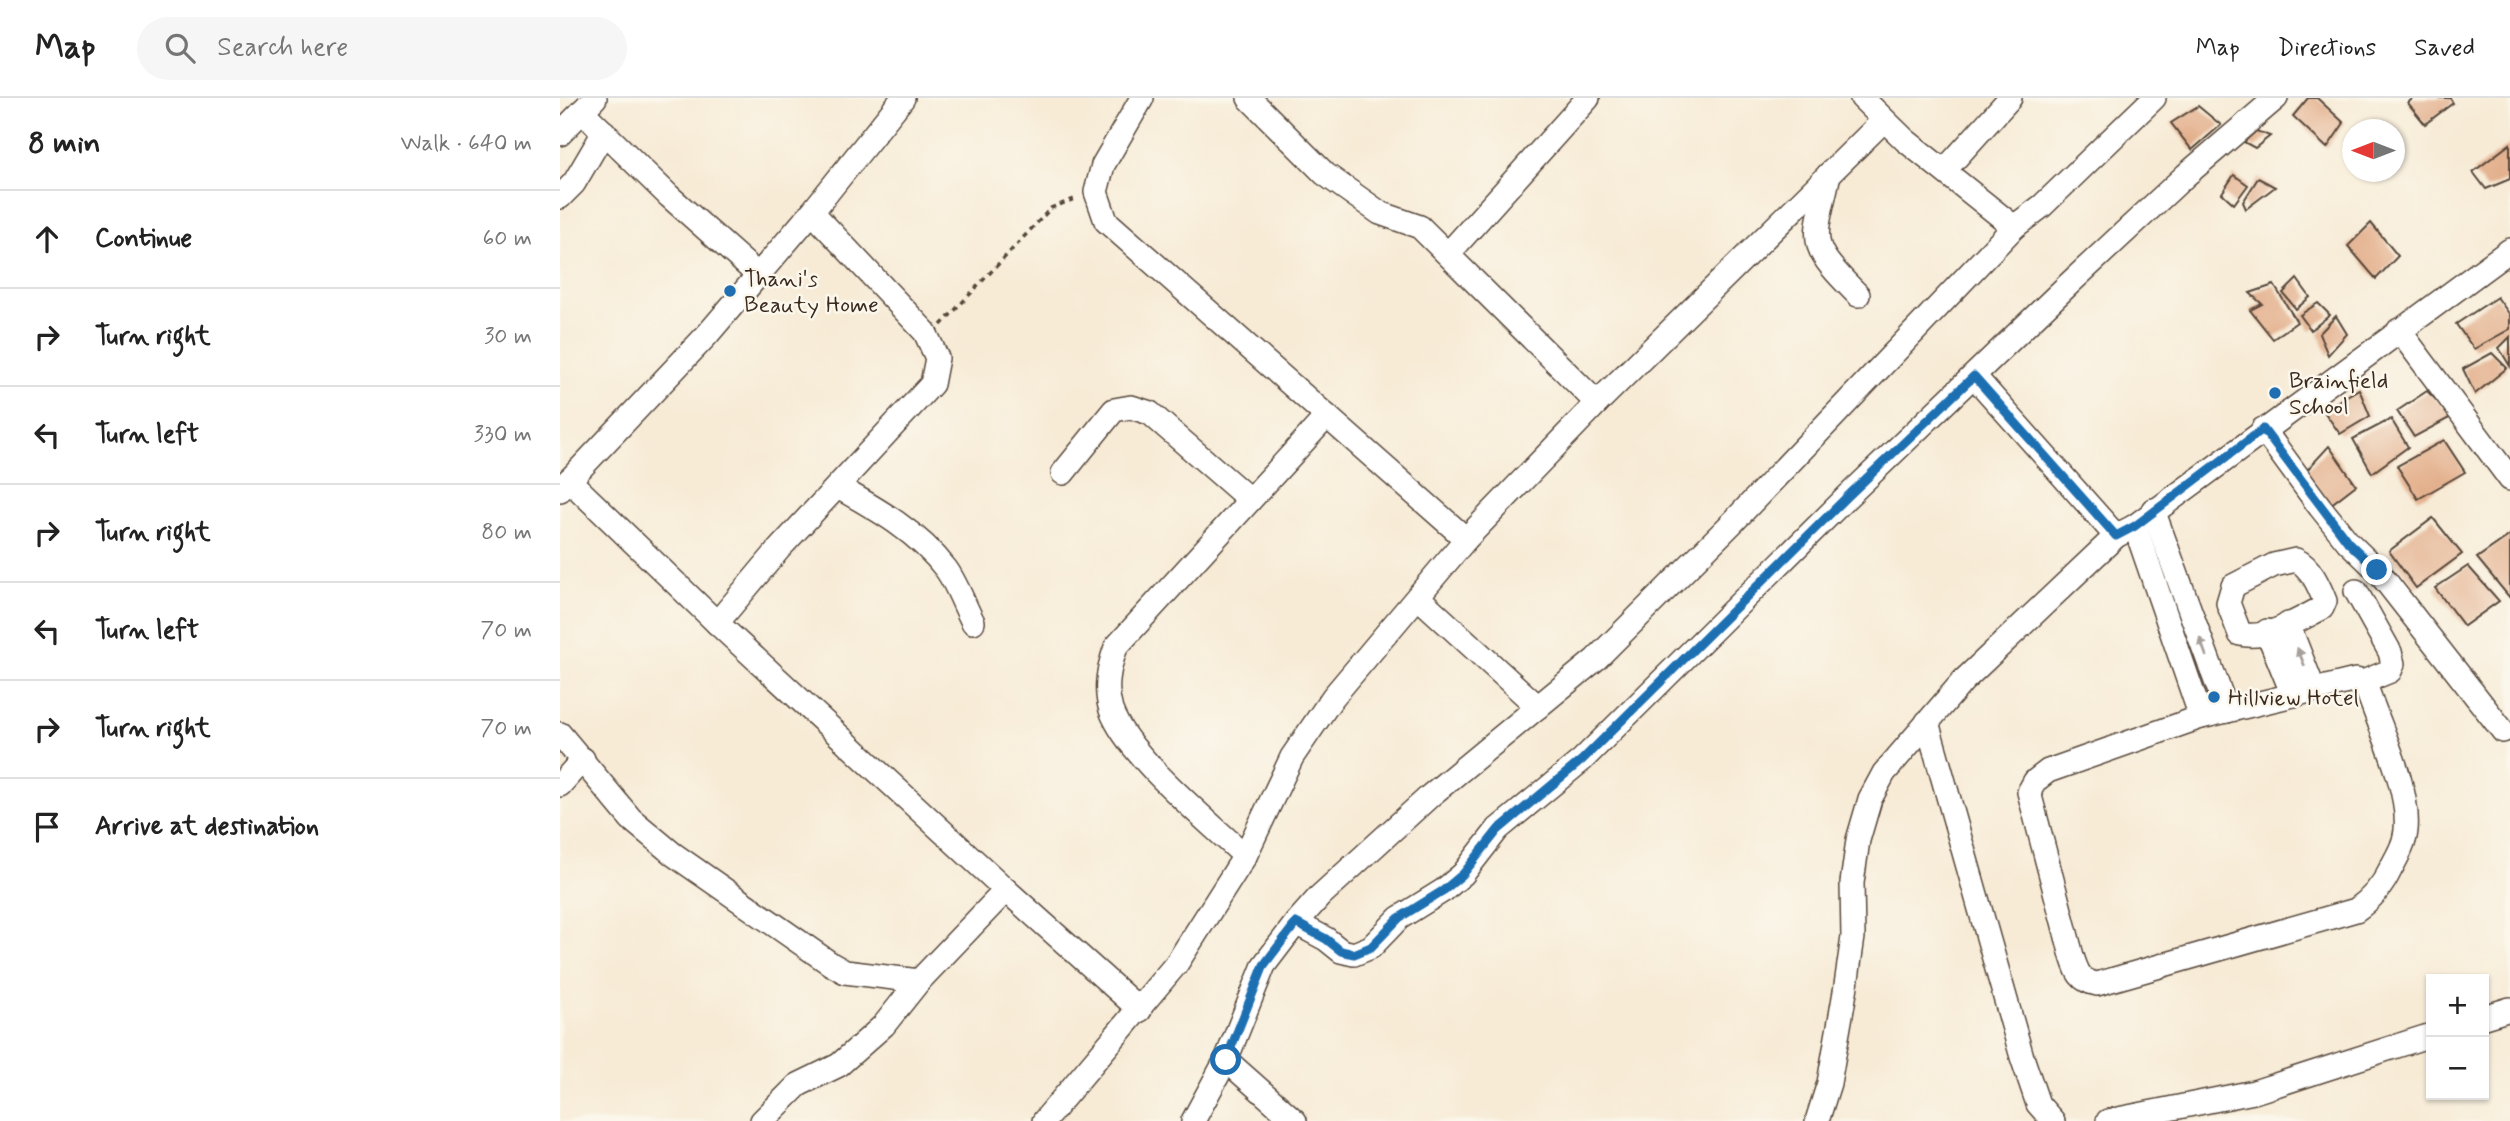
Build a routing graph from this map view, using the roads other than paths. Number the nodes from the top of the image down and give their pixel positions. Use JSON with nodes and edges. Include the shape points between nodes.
{"nodes":[{"id":1,"x":903,"y":98,"type":"edge"},
{"id":2,"x":1142,"y":98,"type":"edge"},
{"id":3,"x":1249,"y":98,"type":"edge"},
{"id":4,"x":1588,"y":98,"type":"edge"},
{"id":5,"x":1862,"y":98,"type":"edge"},
{"id":6,"x":2010,"y":98,"type":"edge"},
{"id":7,"x":2154,"y":98,"type":"edge"},
{"id":8,"x":2276,"y":98,"type":"edge"},
{"id":9,"x":589,"y":104,"type":"edge"},
{"id":10,"x":1883,"y":121,"type":"junction"},
{"id":11,"x":604,"y":132,"type":"junction"},
{"id":12,"x":560,"y":134,"type":"edge"},
{"id":13,"x":1945,"y":170,"type":"junction"},
{"id":14,"x":1829,"y":174,"type":"junction"},
{"id":15,"x":560,"y":197,"type":"edge"},
{"id":16,"x":812,"y":212,"type":"junction"},
{"id":17,"x":2014,"y":227,"type":"junction"},
{"id":18,"x":2510,"y":250,"type":"edge"},
{"id":19,"x":1448,"y":254,"type":"junction"},
{"id":20,"x":758,"y":275,"type":"junction"},
{"id":21,"x":1858,"y":295,"type":"dead end"},
{"id":22,"x":2399,"y":330,"type":"junction"},
{"id":23,"x":1974,"y":376,"type":"junction"},
{"id":24,"x":1597,"y":403,"type":"junction"},
{"id":25,"x":1327,"y":416,"type":"junction"},
{"id":26,"x":2263,"y":429,"type":"junction"},
{"id":27,"x":1063,"y":474,"type":"dead end"},
{"id":28,"x":2510,"y":479,"type":"edge"},
{"id":29,"x":564,"y":485,"type":"edge"},
{"id":30,"x":838,"y":487,"type":"junction"},
{"id":31,"x":1250,"y":500,"type":"junction"},
{"id":32,"x":2153,"y":510,"type":"junction"},
{"id":33,"x":2126,"y":531,"type":"junction"},
{"id":34,"x":1466,"y":540,"type":"junction"},
{"id":35,"x":2356,"y":591,"type":"dead end"},
{"id":36,"x":1419,"y":598,"type":"junction"},
{"id":37,"x":973,"y":622,"type":"dead end"},
{"id":38,"x":717,"y":623,"type":"junction"},
{"id":39,"x":2278,"y":628,"type":"dead end"},
{"id":40,"x":2364,"y":682,"type":"junction"},
{"id":41,"x":2303,"y":692,"type":"junction"},
{"id":42,"x":1538,"y":707,"type":"junction"},
{"id":43,"x":2227,"y":711,"type":"junction"},
{"id":44,"x":2201,"y":717,"type":"junction"},
{"id":45,"x":1927,"y":722,"type":"junction"},
{"id":46,"x":2503,"y":731,"type":"dead end"},
{"id":47,"x":560,"y":734,"type":"edge"},
{"id":48,"x":583,"y":759,"type":"junction"},
{"id":49,"x":560,"y":785,"type":"edge"},
{"id":50,"x":1245,"y":856,"type":"junction"},
{"id":51,"x":1006,"y":890,"type":"junction"},
{"id":52,"x":1320,"y":896,"type":"junction"},
{"id":53,"x":1296,"y":923,"type":"junction"},
{"id":54,"x":1326,"y":939,"type":"junction"},
{"id":55,"x":919,"y":981,"type":"junction"},
{"id":56,"x":2510,"y":1009,"type":"edge"},
{"id":57,"x":1140,"y":1010,"type":"junction"},
{"id":58,"x":2489,"y":1015,"type":"edge"},
{"id":59,"x":2426,"y":1037,"type":"edge"},
{"id":60,"x":1226,"y":1060,"type":"junction"},
{"id":61,"x":762,"y":1121,"type":"edge"},
{"id":62,"x":1044,"y":1121,"type":"edge"},
{"id":63,"x":1193,"y":1121,"type":"edge"},
{"id":64,"x":1295,"y":1121,"type":"edge"},
{"id":65,"x":1817,"y":1121,"type":"edge"},
{"id":66,"x":2053,"y":1121,"type":"edge"},
{"id":67,"x":2108,"y":1121,"type":"edge"}],
"edges":[{"from":1,"to":16,"type":"street"},
{"from":2,"to":25,"type":"street","via":[[1103,165],[1096,192],[1106,220]]},
{"from":3,"to":19,"type":"street","via":[[1325,174],[1380,213],[1420,227]]},
{"from":4,"to":19,"type":"street"},
{"from":5,"to":10,"type":"street"},
{"from":6,"to":13,"type":"street"},
{"from":7,"to":17,"type":"street","via":[[2042,206]]},
{"from":8,"to":23,"type":"street","via":[[2186,175]]},
{"from":9,"to":11,"type":"street"},
{"from":9,"to":12,"type":"street"},
{"from":10,"to":13,"type":"street"},
{"from":10,"to":14,"type":"street"},
{"from":11,"to":15,"type":"street","via":[[574,183]]},
{"from":11,"to":20,"type":"street"},
{"from":13,"to":17,"type":"street"},
{"from":14,"to":21,"type":"street","via":[[1816,236],[1819,252]]},
{"from":14,"to":24,"type":"street"},
{"from":16,"to":20,"type":"street"},
{"from":16,"to":30,"type":"street","via":[[925,332],[937,358],[932,384]]},
{"from":17,"to":42,"type":"street","via":[[1733,522],[1596,659]]},
{"from":18,"to":22,"type":"street"},
{"from":19,"to":24,"type":"street"},
{"from":20,"to":29,"type":"street"},
{"from":22,"to":26,"type":"street"},
{"from":22,"to":28,"type":"street"},
{"from":23,"to":33,"type":"street"},
{"from":23,"to":54,"type":"street","via":[[1582,760],[1498,830],[1463,874],[1399,918],[1371,947],[1354,954]]},
{"from":24,"to":34,"type":"street"},
{"from":25,"to":31,"type":"street"},
{"from":25,"to":34,"type":"street"},
{"from":26,"to":32,"type":"street"},
{"from":26,"to":46,"type":"street","via":[[2320,508],[2377,570]]},
{"from":27,"to":31,"type":"street","via":[[1114,410],[1131,407],[1150,413]]},
{"from":29,"to":38,"type":"street"},
{"from":30,"to":37,"type":"street","via":[[881,511],[924,544],[947,570]]},
{"from":30,"to":38,"type":"street"},
{"from":31,"to":50,"type":"street","via":[[1116,646],[1107,674],[1111,709],[1130,745]]},
{"from":32,"to":33,"type":"street"},
{"from":43,"to":32,"type":"street","one_way":true},
{"from":33,"to":44,"type":"street"},
{"from":33,"to":45,"type":"street","via":[[1963,681]]},
{"from":34,"to":36,"type":"street"},
{"from":35,"to":40,"type":"street","via":[[2393,664],[2390,671]]},
{"from":36,"to":42,"type":"street"},
{"from":36,"to":50,"type":"street","via":[[1333,697],[1292,757]]},
{"from":38,"to":51,"type":"street"},
{"from":39,"to":41,"type":"street"},
{"from":40,"to":41,"type":"street"},
{"from":40,"to":44,"type":"street","via":[[2403,795],[2406,828],[2403,846],[2371,900],[2343,914],[2097,984],[2086,982],[2072,956],[2029,792],[2032,785],[2048,771]]},
{"from":41,"to":43,"type":"street"},
{"from":42,"to":52,"type":"street"},
{"from":43,"to":44,"type":"street"},
{"from":45,"to":65,"type":"street","via":[[1884,773],[1870,799],[1858,840],[1845,992],[1829,1083]]},
{"from":45,"to":66,"type":"street","via":[[2022,1057],[2038,1104]]},
{"from":47,"to":48,"type":"street"},
{"from":48,"to":49,"type":"street"},
{"from":48,"to":55,"type":"street","via":[[631,819],[673,854],[831,964],[845,972]]},
{"from":50,"to":57,"type":"street","via":[[1177,963]]},
{"from":51,"to":55,"type":"street"},
{"from":51,"to":57,"type":"street"},
{"from":52,"to":53,"type":"street"},
{"from":52,"to":54,"type":"street"},
{"from":53,"to":54,"type":"street"},
{"from":53,"to":60,"type":"street","via":[[1264,965]]},
{"from":55,"to":61,"type":"street","via":[[884,1025],[839,1065],[799,1085]]},
{"from":56,"to":58,"type":"street"},
{"from":57,"to":62,"type":"street"},
{"from":59,"to":67,"type":"street","via":[[2254,1092]]},
{"from":60,"to":63,"type":"street"},
{"from":60,"to":64,"type":"street"}]}
